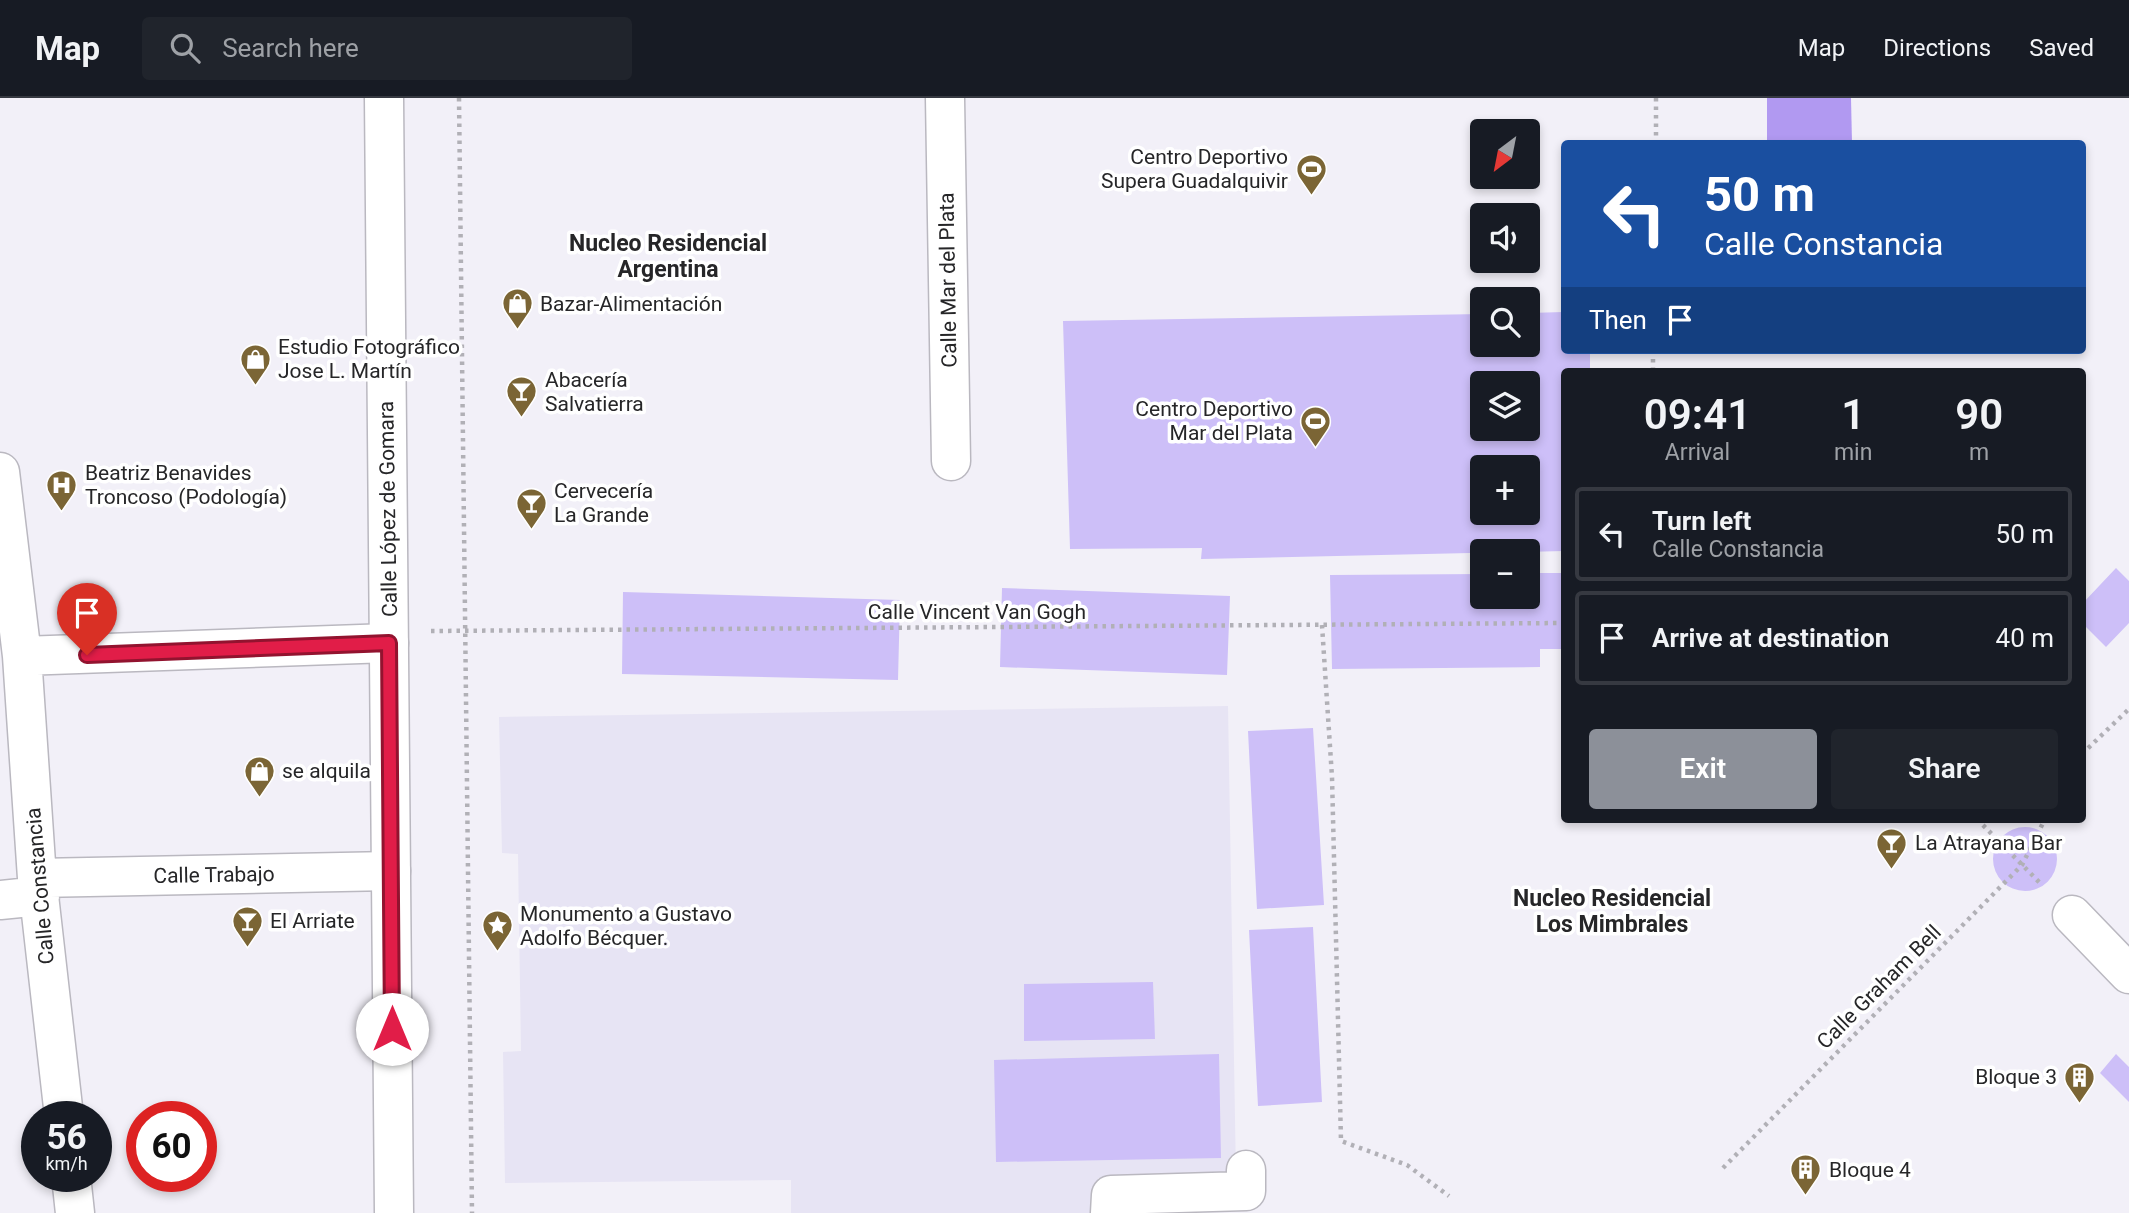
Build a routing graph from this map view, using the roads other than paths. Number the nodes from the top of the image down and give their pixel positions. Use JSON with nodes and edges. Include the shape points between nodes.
{"nodes":[{"id":1,"x":384,"y":98,"type":"edge"},
{"id":2,"x":945,"y":98,"type":"edge"},
{"id":3,"x":951,"y":461,"type":"dead end"},
{"id":4,"x":0,"y":472,"type":"edge"},
{"id":5,"x":389,"y":637,"type":"junction"},
{"id":6,"x":22,"y":656,"type":"junction"},
{"id":7,"x":391,"y":871,"type":"junction"},
{"id":8,"x":38,"y":887,"type":"junction"},
{"id":9,"x":0,"y":900,"type":"edge"},
{"id":10,"x":2071,"y":915,"type":"road end"},
{"id":11,"x":2129,"y":974,"type":"edge"},
{"id":12,"x":62,"y":1101,"type":"edge"},
{"id":13,"x":1247,"y":1170,"type":"dead end"},
{"id":14,"x":73,"y":1192,"type":"edge"},
{"id":15,"x":75,"y":1213,"type":"edge"},
{"id":16,"x":394,"y":1213,"type":"edge"},
{"id":17,"x":1110,"y":1213,"type":"edge"}],
"edges":[{"from":1,"to":5,"type":"street","name":"Calle López de Gomara"},
{"from":2,"to":3,"type":"street","name":"Calle Mar del Plata"},
{"from":4,"to":6,"type":"street","name":"Calle Constancia"},
{"from":5,"to":6,"type":"street"},
{"from":5,"to":7,"type":"street","name":"Calle López de Gomara"},
{"from":6,"to":8,"type":"street","name":"Calle Constancia"},
{"from":7,"to":8,"type":"street","name":"Calle Trabajo"},
{"from":7,"to":16,"type":"street","name":"Calle López de Gomara"},
{"from":8,"to":9,"type":"street","name":"Calle Trabajo"},
{"from":8,"to":12,"type":"street","name":"Calle Constancia"},
{"from":10,"to":11,"type":"street"},
{"from":13,"to":17,"type":"street","via":[[1246,1191],[1111,1195]]},
{"from":14,"to":15,"type":"street"}]}
